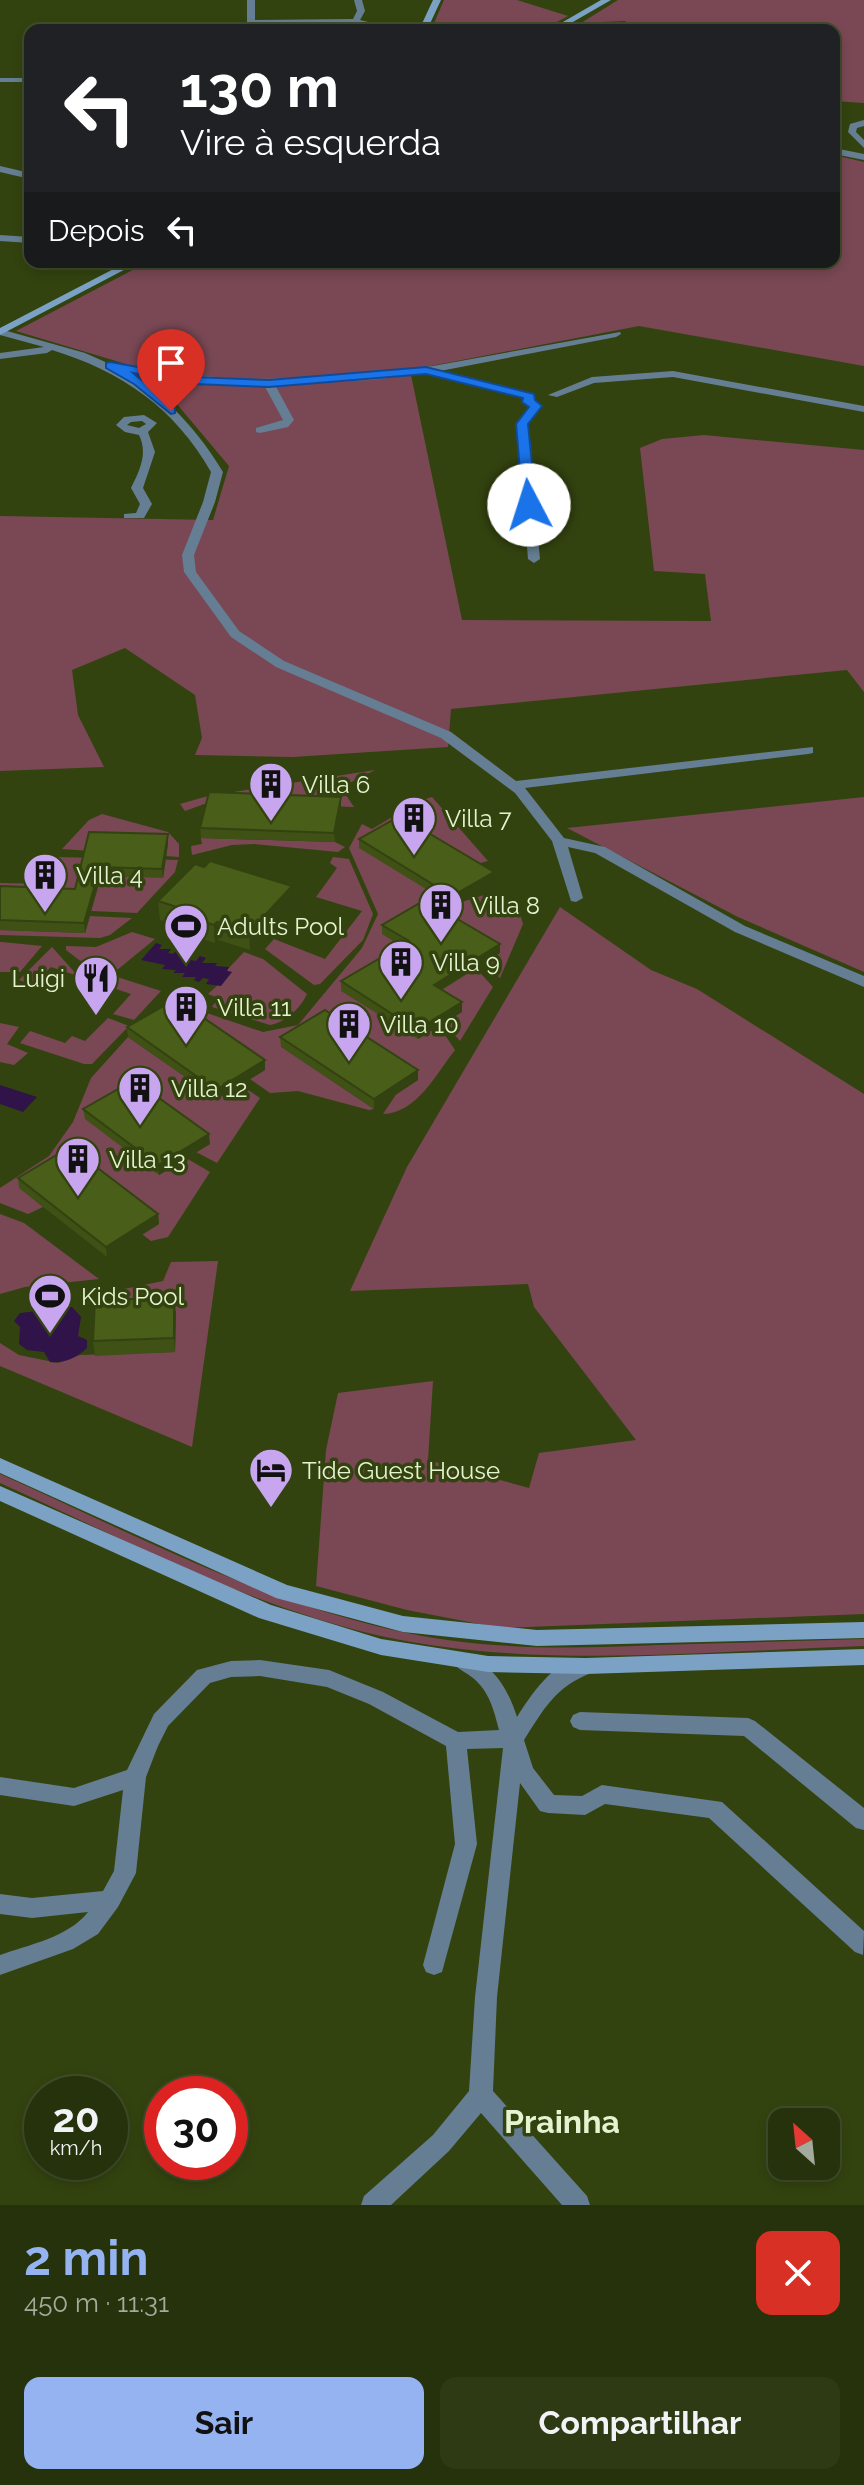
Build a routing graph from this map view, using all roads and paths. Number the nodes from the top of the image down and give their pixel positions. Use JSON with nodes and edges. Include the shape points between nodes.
{"nodes":[{"id":1,"x":251,"y":0,"type":"edge"},
{"id":2,"x":358,"y":0,"type":"edge"},
{"id":3,"x":437,"y":0,"type":"edge"},
{"id":4,"x":607,"y":0,"type":"edge"},
{"id":5,"x":355,"y":21,"type":"junction"},
{"id":6,"x":252,"y":24,"type":"edge"},
{"id":7,"x":293,"y":24,"type":"edge"},
{"id":8,"x":368,"y":24,"type":"edge"},
{"id":9,"x":426,"y":24,"type":"edge"},
{"id":10,"x":564,"y":24,"type":"edge"},
{"id":11,"x":0,"y":80,"type":"edge"},
{"id":12,"x":24,"y":80,"type":"edge"},
{"id":13,"x":864,"y":123,"type":"edge"},
{"id":14,"x":864,"y":145,"type":"edge"},
{"id":15,"x":840,"y":152,"type":"edge"},
{"id":16,"x":862,"y":155,"type":"edge"},
{"id":17,"x":0,"y":169,"type":"edge"},
{"id":18,"x":24,"y":175,"type":"edge"},
{"id":19,"x":0,"y":238,"type":"edge"},
{"id":20,"x":24,"y":240,"type":"edge"},
{"id":21,"x":123,"y":268,"type":"edge"},
{"id":22,"x":0,"y":332,"type":"edge"},
{"id":23,"x":616,"y":334,"type":"dead end"},
{"id":24,"x":57,"y":349,"type":"junction"},
{"id":25,"x":0,"y":356,"type":"edge"},
{"id":26,"x":110,"y":366,"type":"junction"},
{"id":27,"x":426,"y":371,"type":"junction"},
{"id":28,"x":269,"y":384,"type":"junction"},
{"id":29,"x":533,"y":401,"type":"junction"},
{"id":30,"x":864,"y":409,"type":"edge"},
{"id":31,"x":171,"y":411,"type":"junction"},
{"id":32,"x":151,"y":420,"type":"junction"},
{"id":33,"x":260,"y":430,"type":"dead end"},
{"id":34,"x":142,"y":431,"type":"junction"},
{"id":35,"x":128,"y":516,"type":"dead end"},
{"id":36,"x":534,"y":559,"type":"dead end"},
{"id":37,"x":808,"y":750,"type":"dead end"},
{"id":38,"x":514,"y":785,"type":"junction"},
{"id":39,"x":559,"y":841,"type":"junction"},
{"id":40,"x":576,"y":898,"type":"dead end"},
{"id":41,"x":864,"y":982,"type":"edge"},
{"id":42,"x":0,"y":1465,"type":"edge"},
{"id":43,"x":0,"y":1493,"type":"edge"},
{"id":44,"x":864,"y":1630,"type":"edge"},
{"id":45,"x":864,"y":1657,"type":"edge"},
{"id":46,"x":458,"y":1659,"type":"junction"},
{"id":47,"x":586,"y":1666,"type":"junction"},
{"id":48,"x":580,"y":1721,"type":"dead end"},
{"id":49,"x":514,"y":1738,"type":"junction"},
{"id":50,"x":456,"y":1741,"type":"junction"},
{"id":51,"x":135,"y":1777,"type":"junction"},
{"id":52,"x":0,"y":1786,"type":"edge"},
{"id":53,"x":864,"y":1821,"type":"edge"},
{"id":54,"x":110,"y":1900,"type":"junction"},
{"id":55,"x":0,"y":1904,"type":"edge"},
{"id":56,"x":863,"y":1945,"type":"edge"},
{"id":57,"x":0,"y":1965,"type":"edge"},
{"id":58,"x":434,"y":1965,"type":"dead end"},
{"id":59,"x":481,"y":2095,"type":"junction"},
{"id":60,"x":373,"y":2205,"type":"edge"},
{"id":61,"x":577,"y":2205,"type":"edge"}],
"edges":[{"from":1,"to":6,"type":"street"},
{"from":2,"to":5,"type":"street","via":[[361,11]]},
{"from":3,"to":9,"type":"main road"},
{"from":4,"to":10,"type":"main road"},
{"from":5,"to":7,"type":"street"},
{"from":5,"to":8,"type":"street"},
{"from":11,"to":12,"type":"street"},
{"from":13,"to":14,"type":"street","via":[[853,126],[852,132]]},
{"from":15,"to":16,"type":"street"},
{"from":17,"to":18,"type":"street"},
{"from":19,"to":20,"type":"street"},
{"from":21,"to":22,"type":"main road"},
{"from":22,"to":24,"type":"street"},
{"from":23,"to":27,"type":"street"},
{"from":24,"to":25,"type":"street"},
{"from":24,"to":26,"type":"street"},
{"from":26,"to":28,"type":"street","via":[[194,380]]},
{"from":26,"to":31,"type":"street","via":[[138,381]]},
{"from":27,"to":28,"type":"street"},
{"from":27,"to":29,"type":"street"},
{"from":28,"to":33,"type":"street","via":[[289,420]]},
{"from":29,"to":30,"type":"street","via":[[556,404],[559,399],[553,395],[592,380],[673,374]]},
{"from":29,"to":36,"type":"street","via":[[522,424]]},
{"from":31,"to":32,"type":"street"},
{"from":31,"to":38,"type":"street","via":[[217,472],[188,555],[190,572],[235,634],[280,664],[446,735]]},
{"from":32,"to":34,"type":"street","via":[[152,426]]},
{"from":32,"to":34,"type":"street","via":[[134,418],[121,424]]},
{"from":34,"to":35,"type":"street","via":[[150,444],[149,460],[137,488],[146,504],[140,516]]},
{"from":37,"to":38,"type":"street"},
{"from":38,"to":39,"type":"street"},
{"from":39,"to":40,"type":"street"},
{"from":39,"to":41,"type":"street","via":[[600,850],[740,929]]},
{"from":42,"to":44,"type":"main road","via":[[283,1592],[403,1624],[537,1638]]},
{"from":43,"to":46,"type":"main road","via":[[266,1612],[381,1647]]},
{"from":45,"to":47,"type":"main road"},
{"from":46,"to":47,"type":"main road"},
{"from":46,"to":49,"type":"street","via":[[488,1675],[500,1693]]},
{"from":47,"to":49,"type":"street","via":[[547,1688]]},
{"from":48,"to":53,"type":"street","via":[[748,1727]]},
{"from":49,"to":50,"type":"street"},
{"from":49,"to":56,"type":"street","via":[[524,1772],[548,1804],[585,1806],[602,1794],[714,1809]]},
{"from":49,"to":59,"type":"street","via":[[486,1997]]},
{"from":50,"to":51,"type":"street","via":[[329,1679],[231,1669],[204,1676],[184,1693],[161,1720]]},
{"from":50,"to":58,"type":"street","via":[[466,1844]]},
{"from":51,"to":52,"type":"street","via":[[74,1797]]},
{"from":51,"to":54,"type":"street","via":[[125,1873]]},
{"from":54,"to":55,"type":"street","via":[[32,1908]]},
{"from":54,"to":57,"type":"street","via":[[90,1927],[65,1942]]},
{"from":59,"to":60,"type":"street","via":[[441,2143]]},
{"from":59,"to":61,"type":"street"}]}
